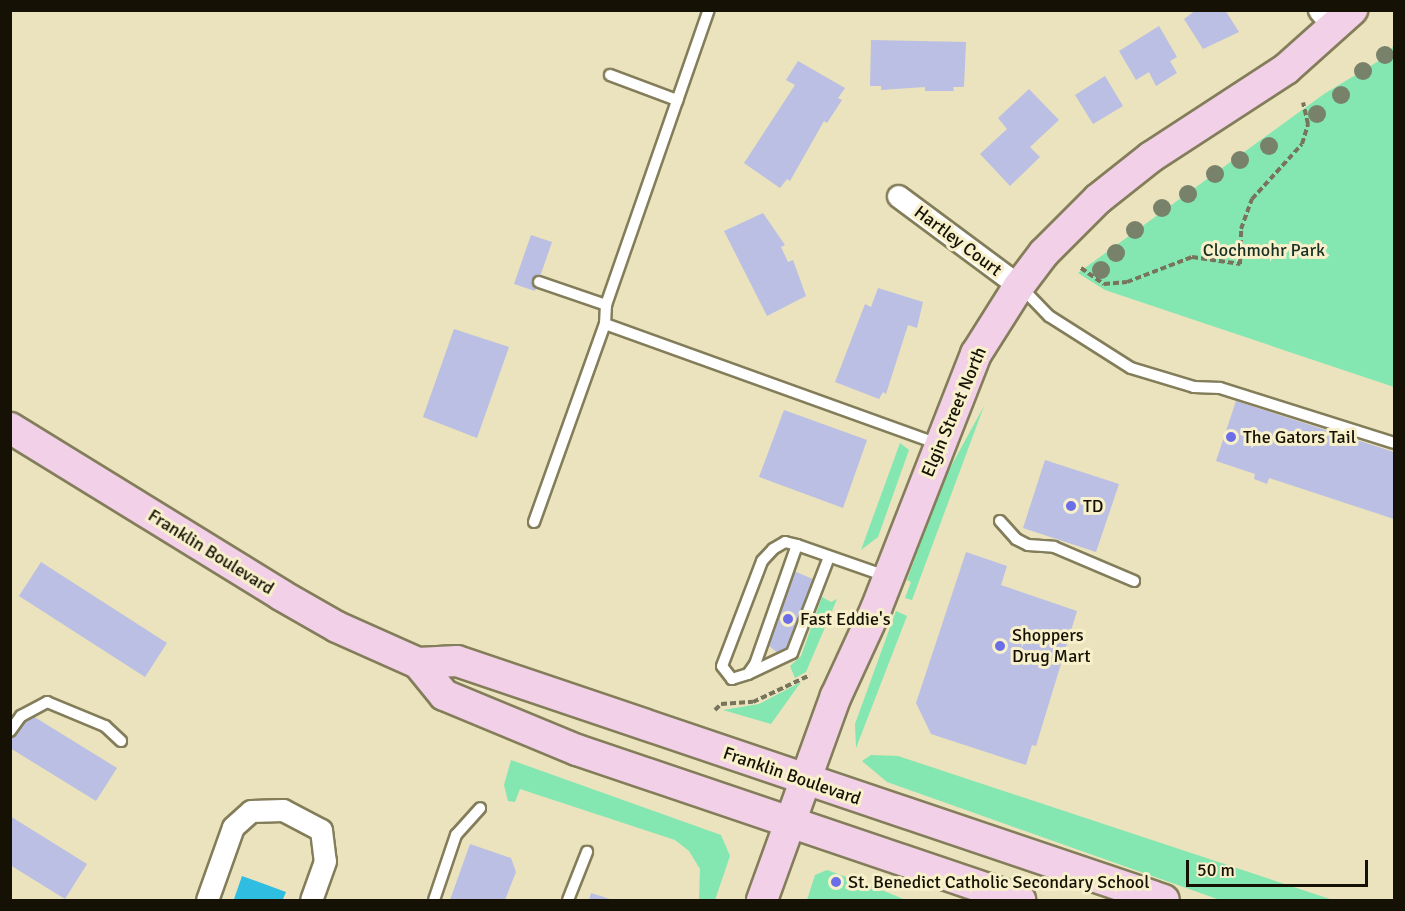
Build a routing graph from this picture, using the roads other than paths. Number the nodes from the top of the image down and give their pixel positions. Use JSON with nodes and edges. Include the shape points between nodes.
{"nodes":[{"id":1,"x":709,"y":10,"type":"edge"},
{"id":2,"x":1335,"y":16,"type":"edge"},
{"id":3,"x":610,"y":75,"type":"dead end"},
{"id":4,"x":677,"y":100,"type":"junction"},
{"id":5,"x":898,"y":196,"type":"dead end"},
{"id":6,"x":539,"y":282,"type":"dead end"},
{"id":7,"x":1019,"y":286,"type":"junction"},
{"id":8,"x":606,"y":305,"type":"junction"},
{"id":9,"x":605,"y":324,"type":"junction"},
{"id":10,"x":10,"y":428,"type":"edge"},
{"id":11,"x":1395,"y":443,"type":"edge"},
{"id":12,"x":939,"y":444,"type":"junction"},
{"id":13,"x":1000,"y":521,"type":"dead end"},
{"id":14,"x":534,"y":522,"type":"dead end"},
{"id":15,"x":796,"y":545,"type":"junction"},
{"id":16,"x":829,"y":557,"type":"junction"},
{"id":17,"x":889,"y":577,"type":"junction"},
{"id":18,"x":1134,"y":581,"type":"dead end"},
{"id":19,"x":418,"y":663,"type":"junction"},
{"id":20,"x":748,"y":674,"type":"junction"},
{"id":21,"x":10,"y":731,"type":"edge"},
{"id":22,"x":121,"y":741,"type":"dead end"},
{"id":23,"x":806,"y":781,"type":"junction"},
{"id":24,"x":480,"y":808,"type":"dead end"},
{"id":25,"x":790,"y":823,"type":"junction"},
{"id":26,"x":587,"y":852,"type":"dead end"},
{"id":27,"x":207,"y":900,"type":"edge"},
{"id":28,"x":310,"y":900,"type":"edge"},
{"id":29,"x":434,"y":900,"type":"edge"},
{"id":30,"x":568,"y":900,"type":"edge"},
{"id":31,"x":762,"y":900,"type":"edge"},
{"id":32,"x":1020,"y":900,"type":"edge"},
{"id":33,"x":1164,"y":900,"type":"edge"}],
"edges":[{"from":1,"to":4,"type":"lane"},
{"from":2,"to":7,"type":"main road","name":"Elgin Street North","via":[[1263,86],[1151,158],[1098,199],[1044,253]]},
{"from":3,"to":4,"type":"lane"},
{"from":4,"to":8,"type":"lane"},
{"from":5,"to":7,"type":"street","name":"Hartley Court"},
{"from":6,"to":8,"type":"lane"},
{"from":7,"to":11,"type":"lane","via":[[1049,316],[1131,368],[1194,387],[1220,388]]},
{"from":7,"to":12,"type":"main road","name":"Elgin Street North","via":[[976,354]]},
{"from":8,"to":9,"type":"lane"},
{"from":9,"to":12,"type":"lane"},
{"from":9,"to":14,"type":"lane"},
{"from":10,"to":19,"type":"main road","name":"Franklin Boulevard","via":[[281,595],[337,627]]},
{"from":12,"to":17,"type":"main road","name":"Elgin Street North"},
{"from":13,"to":18,"type":"lane","via":[[1016,539],[1028,545],[1054,547],[1096,561]]},
{"from":15,"to":16,"type":"lane"},
{"from":15,"to":20,"type":"lane"},
{"from":15,"to":20,"type":"lane","via":[[785,542],[762,561],[722,666],[732,679]]},
{"from":16,"to":17,"type":"lane"},
{"from":16,"to":20,"type":"lane","via":[[792,653]]},
{"from":17,"to":23,"type":"main road","name":"Elgin Street North","via":[[836,696]]},
{"from":19,"to":23,"type":"main road","name":"Franklin Boulevard","via":[[457,661]]},
{"from":19,"to":25,"type":"main road","name":"Franklin Boulevard","via":[[444,695],[577,750]]},
{"from":21,"to":22,"type":"lane","via":[[21,716],[47,702],[105,726]]},
{"from":23,"to":25,"type":"main road","name":"Elgin Street North"},
{"from":23,"to":33,"type":"main road","name":"Franklin Boulevard"},
{"from":24,"to":29,"type":"lane","via":[[456,834]]},
{"from":25,"to":31,"type":"main road","name":"Elgin Street North"},
{"from":25,"to":32,"type":"main road","name":"Franklin Boulevard"},
{"from":26,"to":30,"type":"lane"},
{"from":27,"to":28,"type":"street","via":[[233,827],[251,811],[283,810],[321,830],[325,861]]}]}
